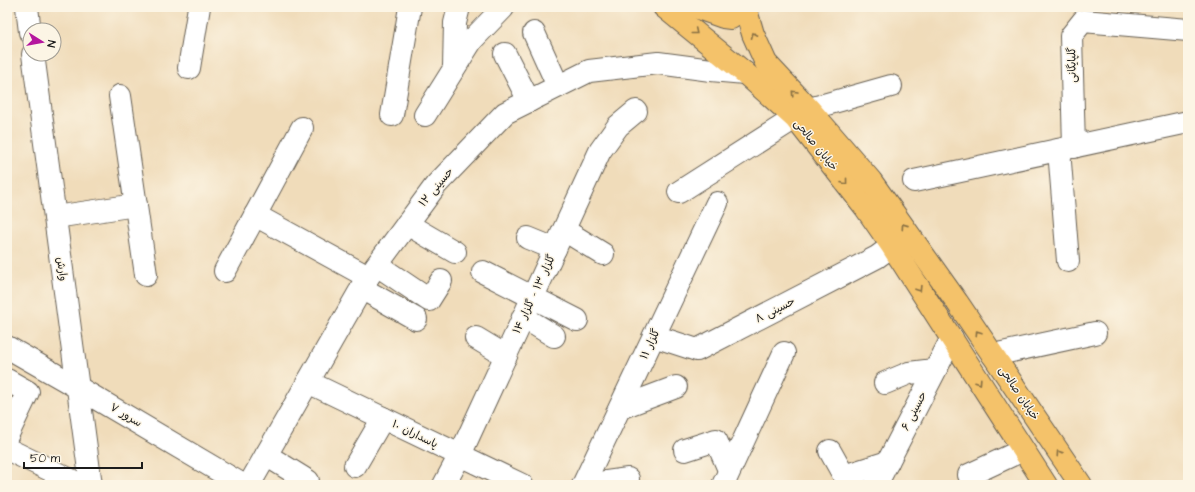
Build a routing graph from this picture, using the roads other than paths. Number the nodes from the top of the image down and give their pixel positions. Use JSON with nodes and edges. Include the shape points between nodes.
{"nodes":[{"id":1,"x":27,"y":7,"type":"edge"},
{"id":2,"x":199,"y":7,"type":"edge"},
{"id":3,"x":410,"y":7,"type":"edge"},
{"id":4,"x":459,"y":7,"type":"edge"},
{"id":5,"x":664,"y":7,"type":"edge"},
{"id":6,"x":695,"y":7,"type":"edge"},
{"id":7,"x":740,"y":7,"type":"edge"},
{"id":8,"x":745,"y":7,"type":"edge"},
{"id":9,"x":503,"y":8,"type":"dead end"},
{"id":10,"x":1085,"y":14,"type":"edge"},
{"id":11,"x":29,"y":22,"type":"edge"},
{"id":12,"x":1188,"y":30,"type":"edge"},
{"id":13,"x":534,"y":33,"type":"dead end"},
{"id":14,"x":505,"y":54,"type":"dead end"},
{"id":15,"x":34,"y":62,"type":"edge"},
{"id":16,"x":766,"y":62,"type":"junction"},
{"id":17,"x":189,"y":68,"type":"dead end"},
{"id":18,"x":454,"y":68,"type":"junction"},
{"id":19,"x":745,"y":73,"type":"junction"},
{"id":20,"x":558,"y":86,"type":"junction"},
{"id":21,"x":891,"y":86,"type":"dead end"},
{"id":22,"x":120,"y":96,"type":"dead end"},
{"id":23,"x":529,"y":101,"type":"junction"},
{"id":24,"x":636,"y":111,"type":"dead end"},
{"id":25,"x":802,"y":113,"type":"junction"},
{"id":26,"x":392,"y":115,"type":"dead end"},
{"id":27,"x":425,"y":115,"type":"dead end"},
{"id":28,"x":1188,"y":122,"type":"edge"},
{"id":29,"x":302,"y":128,"type":"dead end"},
{"id":30,"x":1067,"y":148,"type":"junction"},
{"id":31,"x":914,"y":181,"type":"dead end"},
{"id":32,"x":679,"y":192,"type":"dead end"},
{"id":33,"x":717,"y":203,"type":"dead end"},
{"id":34,"x":136,"y":205,"type":"junction"},
{"id":35,"x":255,"y":215,"type":"junction"},
{"id":36,"x":55,"y":217,"type":"junction"},
{"id":37,"x":407,"y":224,"type":"junction"},
{"id":38,"x":528,"y":238,"type":"dead end"},
{"id":39,"x":560,"y":239,"type":"junction"},
{"id":40,"x":892,"y":246,"type":"junction"},
{"id":41,"x":455,"y":252,"type":"dead end"},
{"id":42,"x":603,"y":254,"type":"dead end"},
{"id":43,"x":1068,"y":261,"type":"dead end"},
{"id":44,"x":225,"y":271,"type":"dead end"},
{"id":45,"x":483,"y":272,"type":"dead end"},
{"id":46,"x":146,"y":275,"type":"dead end"},
{"id":47,"x":368,"y":277,"type":"junction"},
{"id":48,"x":441,"y":281,"type":"dead end"},
{"id":49,"x":533,"y":298,"type":"junction"},
{"id":50,"x":957,"y":302,"type":"joint"},
{"id":51,"x":523,"y":318,"type":"junction"},
{"id":52,"x":416,"y":319,"type":"dead end"},
{"id":53,"x":577,"y":320,"type":"dead end"},
{"id":54,"x":1095,"y":333,"type":"dead end"},
{"id":55,"x":554,"y":336,"type":"dead end"},
{"id":56,"x":654,"y":336,"type":"junction"},
{"id":57,"x":476,"y":338,"type":"dead end"},
{"id":58,"x":952,"y":338,"type":"junction"},
{"id":59,"x":7,"y":347,"type":"edge"},
{"id":60,"x":784,"y":353,"type":"dead end"},
{"id":61,"x":992,"y":355,"type":"junction"},
{"id":62,"x":506,"y":356,"type":"junction"},
{"id":63,"x":934,"y":370,"type":"junction"},
{"id":64,"x":7,"y":380,"type":"edge"},
{"id":65,"x":308,"y":382,"type":"junction"},
{"id":66,"x":885,"y":383,"type":"dead end"},
{"id":67,"x":77,"y":387,"type":"junction"},
{"id":68,"x":676,"y":387,"type":"dead end"},
{"id":69,"x":620,"y":408,"type":"junction"},
{"id":70,"x":383,"y":418,"type":"junction"},
{"id":71,"x":8,"y":450,"type":"edge"},
{"id":72,"x":685,"y":450,"type":"dead end"},
{"id":73,"x":1023,"y":450,"type":"junction"},
{"id":74,"x":830,"y":451,"type":"dead end"},
{"id":75,"x":266,"y":455,"type":"junction"},
{"id":76,"x":460,"y":456,"type":"junction"},
{"id":77,"x":888,"y":462,"type":"junction"},
{"id":78,"x":355,"y":466,"type":"dead end"},
{"id":79,"x":969,"y":475,"type":"dead end"},
{"id":80,"x":49,"y":478,"type":"edge"},
{"id":81,"x":726,"y":478,"type":"edge"},
{"id":82,"x":628,"y":479,"type":"dead end"},
{"id":83,"x":308,"y":481,"type":"dead end"},
{"id":84,"x":82,"y":485,"type":"edge"},
{"id":85,"x":90,"y":485,"type":"edge"},
{"id":86,"x":243,"y":485,"type":"edge"},
{"id":87,"x":249,"y":485,"type":"edge"},
{"id":88,"x":444,"y":485,"type":"edge"},
{"id":89,"x":522,"y":485,"type":"edge"},
{"id":90,"x":584,"y":485,"type":"edge"},
{"id":91,"x":876,"y":485,"type":"edge"},
{"id":92,"x":1046,"y":485,"type":"edge"},
{"id":93,"x":1081,"y":485,"type":"edge"}],
"edges":[{"from":1,"to":11,"type":"street"},
{"from":2,"to":17,"type":"street"},
{"from":3,"to":26,"type":"street"},
{"from":4,"to":18,"type":"street","via":[[455,24]]},
{"from":5,"to":19,"type":"main road","name":"خيابان صالحی","one_way":true},
{"from":6,"to":7,"type":"main road","via":[[731,18]]},
{"from":16,"to":8,"type":"main road","name":"خيابان صالحی","one_way":true,"via":[[752,34]]},
{"from":9,"to":18,"type":"street","via":[[472,40]]},
{"from":10,"to":12,"type":"street","name":"گلپایگانی"},
{"from":10,"to":30,"type":"street","name":"گلپایگانی","via":[[1071,36]]},
{"from":13,"to":20,"type":"street"},
{"from":14,"to":23,"type":"street"},
{"from":15,"to":36,"type":"street","name":"وارش"},
{"from":16,"to":19,"type":"main road"},
{"from":25,"to":16,"type":"main road","name":"خيابان صالحی","one_way":true},
{"from":18,"to":27,"type":"street"},
{"from":19,"to":20,"type":"street","name":"حسینی ۱۲","via":[[658,62],[588,70]]},
{"from":19,"to":25,"type":"main road","name":"خيابان صالحی"},
{"from":20,"to":23,"type":"street","name":"حسینی ۱۲"},
{"from":21,"to":25,"type":"street"},
{"from":22,"to":34,"type":"street"},
{"from":23,"to":37,"type":"street","name":"حسینی ۱۲","via":[[505,113],[436,185]]},
{"from":24,"to":39,"type":"street","name":"گلزار ۱۳ - گلزار ۱۴","via":[[618,126],[600,151]]},
{"from":25,"to":32,"type":"street"},
{"from":25,"to":40,"type":"main road","name":"خيابان صالحی","one_way":true},
{"from":50,"to":25,"type":"main road","name":"خيابان صالحی","one_way":true,"via":[[871,180]]},
{"from":28,"to":30,"type":"street"},
{"from":29,"to":35,"type":"street"},
{"from":30,"to":31,"type":"street"},
{"from":30,"to":43,"type":"street","name":"گلپایگانی"},
{"from":33,"to":56,"type":"street","name":"گلزار ١١"},
{"from":34,"to":36,"type":"street"},
{"from":34,"to":46,"type":"street"},
{"from":35,"to":44,"type":"street"},
{"from":35,"to":47,"type":"street"},
{"from":36,"to":67,"type":"street","name":"وارش"},
{"from":37,"to":41,"type":"street"},
{"from":37,"to":47,"type":"street","name":"حسینی ۱۲"},
{"from":38,"to":39,"type":"street"},
{"from":39,"to":42,"type":"street"},
{"from":39,"to":49,"type":"street","name":"گلزار ۱۳ - گلزار ۱۴"},
{"from":40,"to":56,"type":"street","name":"حسینی ۸","via":[[877,257],[697,350]]},
{"from":40,"to":58,"type":"main road","name":"خيابان صالحی","one_way":true},
{"from":45,"to":49,"type":"street"},
{"from":47,"to":48,"type":"street","via":[[429,300]]},
{"from":47,"to":52,"type":"street"},
{"from":47,"to":65,"type":"street","name":"حسینی ۱۲"},
{"from":49,"to":51,"type":"street","name":"گلزار ۱۳ - گلزار ۱۴"},
{"from":49,"to":53,"type":"street"},
{"from":61,"to":50,"type":"main road","name":"خیابان صالحی","one_way":true},
{"from":51,"to":55,"type":"street"},
{"from":51,"to":62,"type":"street","name":"گلزار ۱۳ - گلزار ۱۴"},
{"from":54,"to":61,"type":"street"},
{"from":56,"to":69,"type":"street","name":"گلزار ١١"},
{"from":57,"to":62,"type":"street"},
{"from":58,"to":63,"type":"street","name":"حسینی ۶"},
{"from":58,"to":73,"type":"main road","one_way":true},
{"from":59,"to":67,"type":"street","name":"سرور ۷"},
{"from":60,"to":81,"type":"street"},
{"from":93,"to":61,"type":"main road","name":"خیابان صالحی","one_way":true},
{"from":62,"to":76,"type":"street","name":"گلزار ۱۳ - گلزار ۱۴"},
{"from":63,"to":66,"type":"street","via":[[909,373]]},
{"from":63,"to":77,"type":"street","name":"حسینی ۶"},
{"from":64,"to":71,"type":"street","via":[[28,392]]},
{"from":65,"to":70,"type":"street","name":"پاسداران ١٠"},
{"from":65,"to":75,"type":"street","name":"حسینی ۱۲"},
{"from":67,"to":85,"type":"street","name":"وارش"},
{"from":67,"to":86,"type":"street","name":"سرور ۷"},
{"from":68,"to":69,"type":"street"},
{"from":69,"to":90,"type":"street","name":"گلزار ١١"},
{"from":70,"to":76,"type":"street","name":"پاسداران ١٠"},
{"from":70,"to":78,"type":"street"},
{"from":71,"to":80,"type":"street"},
{"from":72,"to":81,"type":"street","via":[[716,440]]},
{"from":73,"to":79,"type":"street"},
{"from":73,"to":92,"type":"main road"},
{"from":74,"to":77,"type":"street","via":[[844,476]]},
{"from":75,"to":83,"type":"street"},
{"from":75,"to":87,"type":"street","name":"حسینی ۱۲"},
{"from":76,"to":88,"type":"street","name":"گلزار ۱۳ - گلزار ۱۴"},
{"from":76,"to":89,"type":"street","name":"پاسداران ١٠"},
{"from":77,"to":91,"type":"street","name":"حسینی ۶"},
{"from":80,"to":84,"type":"street"},
{"from":82,"to":90,"type":"street"}]}
